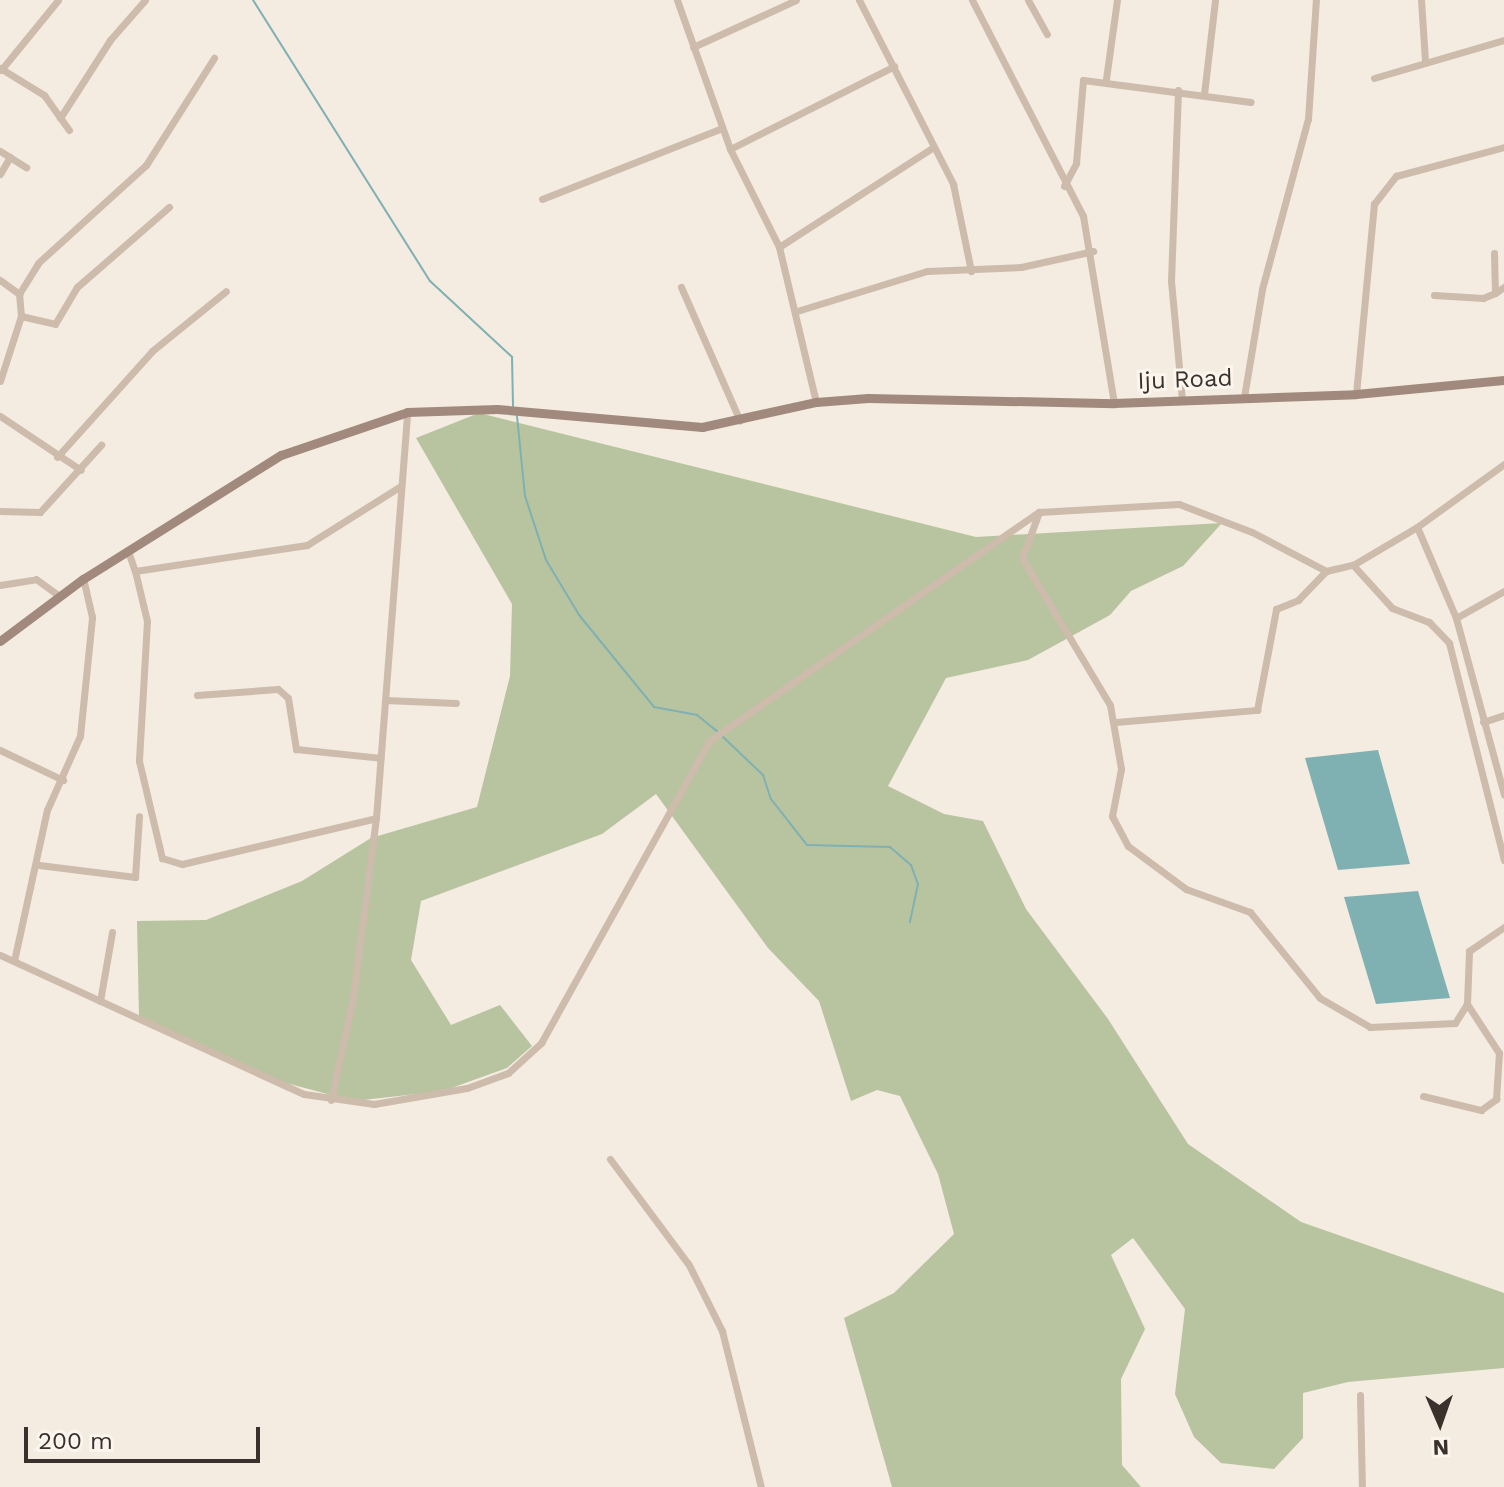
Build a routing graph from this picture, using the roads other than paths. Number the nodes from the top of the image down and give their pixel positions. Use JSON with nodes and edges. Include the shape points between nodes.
{"nodes":[{"id":1,"x":58,"y":0,"type":"edge"},
{"id":2,"x":145,"y":0,"type":"edge"},
{"id":3,"x":677,"y":0,"type":"edge"},
{"id":4,"x":796,"y":0,"type":"edge"},
{"id":5,"x":859,"y":0,"type":"edge"},
{"id":6,"x":972,"y":0,"type":"edge"},
{"id":7,"x":1028,"y":0,"type":"edge"},
{"id":8,"x":1117,"y":0,"type":"edge"},
{"id":9,"x":1215,"y":0,"type":"edge"},
{"id":10,"x":1316,"y":0,"type":"edge"},
{"id":11,"x":1421,"y":0,"type":"edge"},
{"id":12,"x":1047,"y":34,"type":"dead end"},
{"id":13,"x":1504,"y":40,"type":"edge"},
{"id":14,"x":693,"y":47,"type":"junction"},
{"id":15,"x":214,"y":58,"type":"dead end"},
{"id":16,"x":1425,"y":61,"type":"junction"},
{"id":17,"x":894,"y":66,"type":"junction"},
{"id":18,"x":1,"y":70,"type":"edge"},
{"id":19,"x":1374,"y":78,"type":"dead end"},
{"id":20,"x":1106,"y":79,"type":"junction"},
{"id":21,"x":1178,"y":90,"type":"junction"},
{"id":22,"x":1204,"y":94,"type":"junction"},
{"id":23,"x":1251,"y":102,"type":"dead end"},
{"id":24,"x":60,"y":118,"type":"junction"},
{"id":25,"x":722,"y":128,"type":"junction"},
{"id":26,"x":69,"y":130,"type":"dead end"},
{"id":27,"x":1504,"y":147,"type":"edge"},
{"id":28,"x":932,"y":148,"type":"junction"},
{"id":29,"x":730,"y":149,"type":"junction"},
{"id":30,"x":0,"y":151,"type":"edge"},
{"id":31,"x":10,"y":157,"type":"junction"},
{"id":32,"x":26,"y":167,"type":"dead end"},
{"id":33,"x":0,"y":174,"type":"edge"},
{"id":34,"x":1064,"y":186,"type":"junction"},
{"id":35,"x":542,"y":199,"type":"dead end"},
{"id":36,"x":169,"y":207,"type":"dead end"},
{"id":37,"x":779,"y":247,"type":"junction"},
{"id":38,"x":1093,"y":251,"type":"junction"},
{"id":39,"x":1494,"y":253,"type":"dead end"},
{"id":40,"x":971,"y":271,"type":"junction"},
{"id":41,"x":0,"y":280,"type":"edge"},
{"id":42,"x":681,"y":287,"type":"dead end"},
{"id":43,"x":1504,"y":287,"type":"edge"},
{"id":44,"x":226,"y":291,"type":"dead end"},
{"id":45,"x":1495,"y":293,"type":"junction"},
{"id":46,"x":19,"y":294,"type":"junction"},
{"id":47,"x":1434,"y":295,"type":"dead end"},
{"id":48,"x":797,"y":311,"type":"junction"},
{"id":49,"x":21,"y":316,"type":"junction"},
{"id":50,"x":1504,"y":380,"type":"edge"},
{"id":51,"x":0,"y":381,"type":"edge"},
{"id":52,"x":1356,"y":394,"type":"junction"},
{"id":53,"x":1244,"y":397,"type":"junction"},
{"id":54,"x":1182,"y":399,"type":"junction"},
{"id":55,"x":816,"y":402,"type":"junction"},
{"id":56,"x":1114,"y":403,"type":"junction"},
{"id":57,"x":407,"y":412,"type":"junction"},
{"id":58,"x":0,"y":416,"type":"edge"},
{"id":59,"x":741,"y":423,"type":"junction"},
{"id":60,"x":101,"y":445,"type":"dead end"},
{"id":61,"x":57,"y":457,"type":"junction"},
{"id":62,"x":1504,"y":464,"type":"edge"},
{"id":63,"x":81,"y":470,"type":"junction"},
{"id":64,"x":399,"y":487,"type":"junction"},
{"id":65,"x":0,"y":511,"type":"edge"},
{"id":66,"x":1039,"y":512,"type":"junction"},
{"id":67,"x":1417,"y":527,"type":"junction"},
{"id":68,"x":129,"y":554,"type":"junction"},
{"id":69,"x":1353,"y":565,"type":"junction"},
{"id":70,"x":135,"y":571,"type":"junction"},
{"id":71,"x":1326,"y":571,"type":"junction"},
{"id":72,"x":83,"y":579,"type":"junction"},
{"id":73,"x":0,"y":585,"type":"edge"},
{"id":74,"x":1504,"y":591,"type":"edge"},
{"id":75,"x":59,"y":596,"type":"junction"},
{"id":76,"x":1456,"y":618,"type":"junction"},
{"id":77,"x":0,"y":641,"type":"edge"},
{"id":78,"x":197,"y":695,"type":"dead end"},
{"id":79,"x":385,"y":700,"type":"junction"},
{"id":80,"x":456,"y":703,"type":"dead end"},
{"id":81,"x":1504,"y":715,"type":"edge"},
{"id":82,"x":1116,"y":722,"type":"junction"},
{"id":83,"x":1483,"y":722,"type":"junction"},
{"id":84,"x":0,"y":750,"type":"edge"},
{"id":85,"x":381,"y":758,"type":"junction"},
{"id":86,"x":1500,"y":767,"type":"edge"},
{"id":87,"x":63,"y":780,"type":"junction"},
{"id":88,"x":1504,"y":795,"type":"edge"},
{"id":89,"x":139,"y":816,"type":"dead end"},
{"id":90,"x":376,"y":818,"type":"junction"},
{"id":91,"x":1504,"y":860,"type":"edge"},
{"id":92,"x":39,"y":865,"type":"junction"},
{"id":93,"x":1504,"y":927,"type":"edge"},
{"id":94,"x":112,"y":932,"type":"dead end"},
{"id":95,"x":0,"y":955,"type":"edge"},
{"id":96,"x":14,"y":961,"type":"junction"},
{"id":97,"x":100,"y":1001,"type":"junction"},
{"id":98,"x":1467,"y":1004,"type":"junction"},
{"id":99,"x":1423,"y":1096,"type":"dead end"},
{"id":100,"x":331,"y":1100,"type":"junction"},
{"id":101,"x":610,"y":1159,"type":"dead end"},
{"id":102,"x":1360,"y":1395,"type":"dead end"},
{"id":103,"x":761,"y":1487,"type":"edge"},
{"id":104,"x":1362,"y":1487,"type":"edge"}],
"edges":[{"from":1,"to":18,"type":"street"},
{"from":2,"to":24,"type":"street","via":[[110,40]]},
{"from":3,"to":14,"type":"street"},
{"from":4,"to":14,"type":"street"},
{"from":5,"to":17,"type":"street"},
{"from":6,"to":34,"type":"street"},
{"from":7,"to":12,"type":"street"},
{"from":8,"to":20,"type":"street"},
{"from":9,"to":22,"type":"street"},
{"from":10,"to":53,"type":"street","via":[[1308,119],[1262,289]]},
{"from":11,"to":16,"type":"street"},
{"from":13,"to":16,"type":"street"},
{"from":14,"to":25,"type":"street"},
{"from":15,"to":46,"type":"street","via":[[146,165],[38,263]]},
{"from":16,"to":19,"type":"street"},
{"from":17,"to":28,"type":"street"},
{"from":17,"to":29,"type":"street"},
{"from":18,"to":24,"type":"street","via":[[44,95]]},
{"from":20,"to":21,"type":"street"},
{"from":20,"to":34,"type":"street","via":[[1083,80],[1076,163]]},
{"from":21,"to":22,"type":"street"},
{"from":21,"to":54,"type":"street","via":[[1171,281]]},
{"from":22,"to":23,"type":"street"},
{"from":24,"to":26,"type":"street"},
{"from":25,"to":29,"type":"street"},
{"from":25,"to":35,"type":"street"},
{"from":27,"to":52,"type":"street","via":[[1396,176],[1374,204]]},
{"from":28,"to":37,"type":"street"},
{"from":28,"to":40,"type":"street","via":[[953,184]]},
{"from":29,"to":37,"type":"street"},
{"from":30,"to":31,"type":"street"},
{"from":31,"to":32,"type":"street"},
{"from":31,"to":33,"type":"street"},
{"from":34,"to":38,"type":"street","via":[[1083,216]]},
{"from":36,"to":49,"type":"street","via":[[77,287],[55,324]]},
{"from":37,"to":48,"type":"street"},
{"from":38,"to":40,"type":"street"},
{"from":38,"to":56,"type":"street"},
{"from":39,"to":45,"type":"street"},
{"from":40,"to":48,"type":"street","via":[[927,271]]},
{"from":41,"to":46,"type":"street"},
{"from":42,"to":59,"type":"street"},
{"from":43,"to":45,"type":"street"},
{"from":44,"to":61,"type":"street","via":[[152,351]]},
{"from":45,"to":47,"type":"street","via":[[1483,298]]},
{"from":46,"to":49,"type":"street"},
{"from":48,"to":55,"type":"street"},
{"from":49,"to":51,"type":"street"},
{"from":50,"to":52,"type":"main road","name":"Iju Road"},
{"from":52,"to":53,"type":"main road","name":"Iju Road"},
{"from":53,"to":54,"type":"main road","name":"Iju Road"},
{"from":54,"to":56,"type":"main road","name":"Iju Road"},
{"from":55,"to":56,"type":"main road","name":"Iju Road","via":[[868,398]]},
{"from":55,"to":59,"type":"main road","name":"Iju Road"},
{"from":57,"to":59,"type":"main road","name":"Iju Road","via":[[497,409],[702,427]]},
{"from":57,"to":64,"type":"street"},
{"from":57,"to":68,"type":"main road","name":"Iju Road","via":[[281,455]]},
{"from":58,"to":61,"type":"street"},
{"from":60,"to":63,"type":"street"},
{"from":61,"to":63,"type":"street"},
{"from":62,"to":67,"type":"street"},
{"from":63,"to":65,"type":"street","via":[[40,512]]},
{"from":64,"to":70,"type":"street","via":[[320,542]]},
{"from":64,"to":79,"type":"street"},
{"from":66,"to":71,"type":"street","via":[[1179,504],[1252,532]]},
{"from":66,"to":82,"type":"street","via":[[1022,558],[1059,629],[1100,685]]},
{"from":66,"to":100,"type":"street","via":[[709,741],[541,1043],[508,1073],[467,1088],[374,1104]]},
{"from":67,"to":69,"type":"street"},
{"from":67,"to":76,"type":"street"},
{"from":68,"to":70,"type":"street"},
{"from":68,"to":72,"type":"main road","name":"Iju Road"},
{"from":69,"to":71,"type":"street"},
{"from":69,"to":91,"type":"street","via":[[1392,608],[1429,622],[1449,643]]},
{"from":70,"to":90,"type":"street","via":[[147,621],[139,761],[162,858],[182,864]]},
{"from":71,"to":82,"type":"street","via":[[1298,600],[1276,609],[1257,710]]},
{"from":72,"to":75,"type":"main road","name":"Iju Road"},
{"from":72,"to":87,"type":"street","via":[[92,617],[89,678],[80,736]]},
{"from":73,"to":75,"type":"street","via":[[36,579]]},
{"from":74,"to":76,"type":"street"},
{"from":75,"to":77,"type":"main road","name":"Iju Road"},
{"from":76,"to":83,"type":"street"},
{"from":78,"to":85,"type":"street","via":[[278,689],[288,698],[296,749]]},
{"from":79,"to":80,"type":"street"},
{"from":79,"to":85,"type":"street"},
{"from":81,"to":83,"type":"street"},
{"from":82,"to":98,"type":"street","via":[[1121,769],[1112,816],[1128,846],[1186,889],[1250,912],[1297,974],[1351,1021],[1443,1028],[1455,1023]]},
{"from":83,"to":86,"type":"street"},
{"from":84,"to":87,"type":"street"},
{"from":85,"to":90,"type":"street"},
{"from":86,"to":88,"type":"street"},
{"from":87,"to":92,"type":"street","via":[[47,810]]},
{"from":89,"to":92,"type":"street","via":[[135,877]]},
{"from":90,"to":100,"type":"street","via":[[353,997]]},
{"from":92,"to":96,"type":"street"},
{"from":93,"to":98,"type":"street","via":[[1469,951]]},
{"from":94,"to":97,"type":"street"},
{"from":95,"to":96,"type":"street"},
{"from":96,"to":97,"type":"street"},
{"from":97,"to":100,"type":"street","via":[[271,1082]]},
{"from":98,"to":99,"type":"street","via":[[1499,1053],[1496,1099],[1481,1110]]},
{"from":101,"to":103,"type":"street","via":[[689,1265],[722,1331]]},
{"from":102,"to":104,"type":"street"}]}
